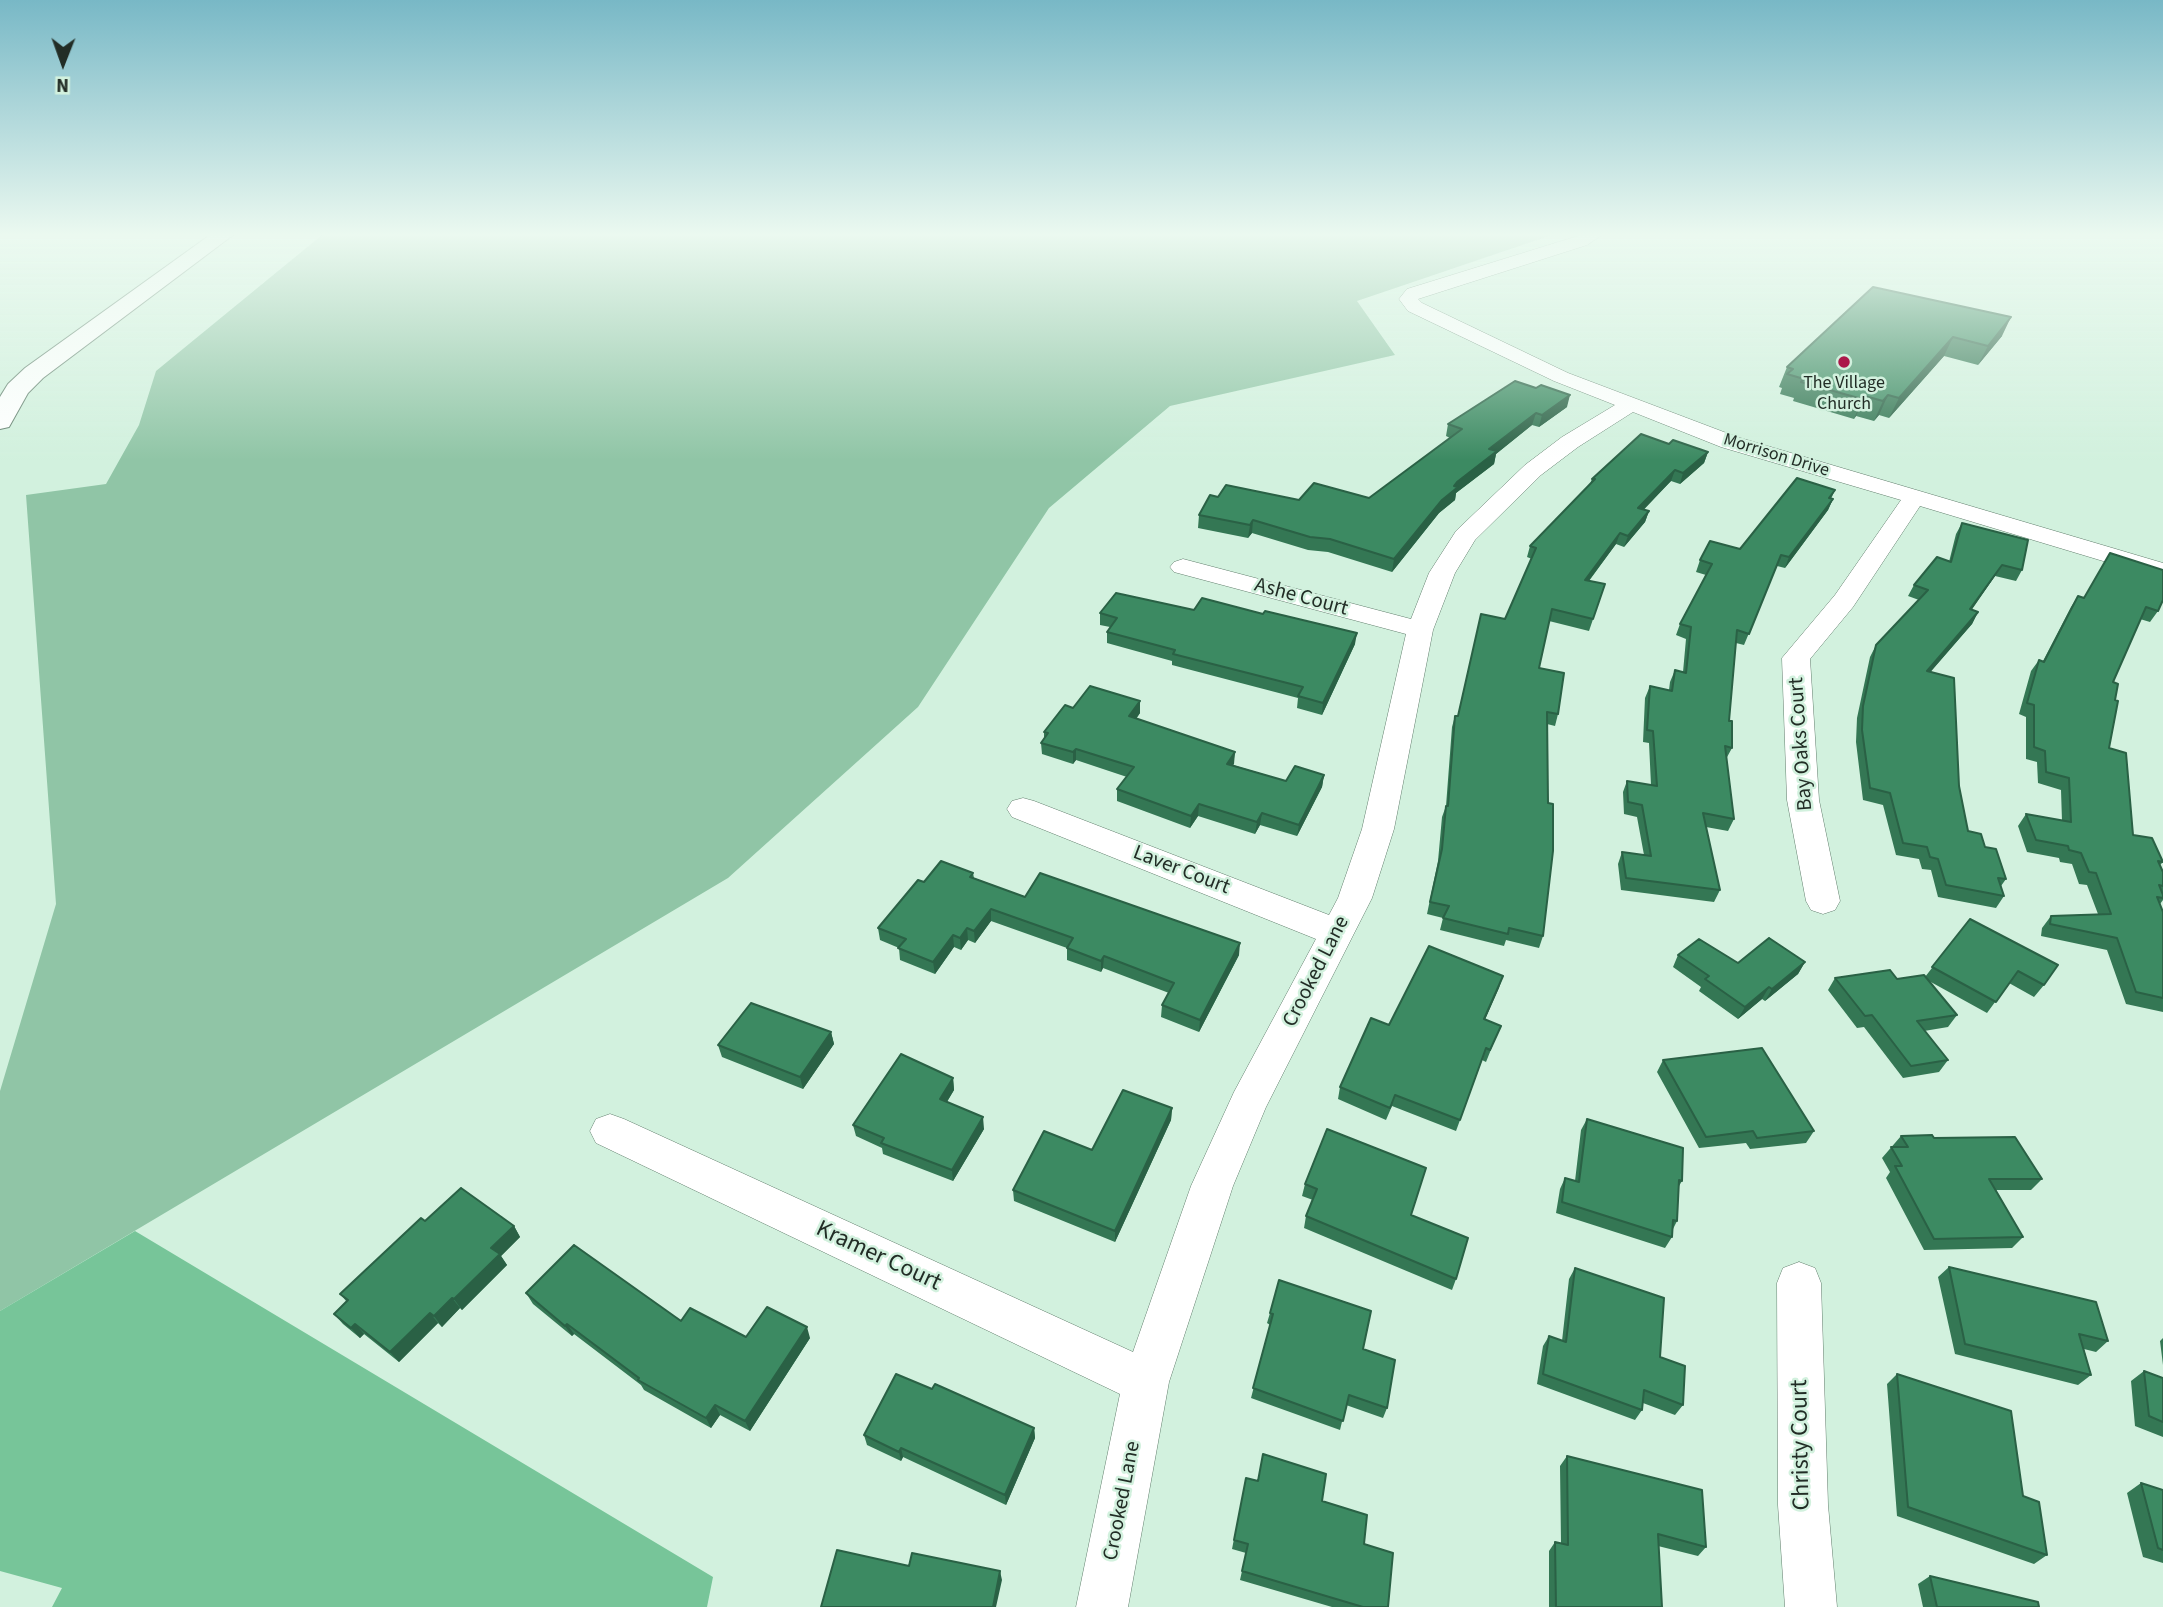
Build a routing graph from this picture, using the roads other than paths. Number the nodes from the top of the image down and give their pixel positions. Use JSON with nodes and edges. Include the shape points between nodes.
{"nodes":[{"id":1,"x":120,"y":310,"type":"edge"},
{"id":2,"x":1423,"y":310,"type":"edge"},
{"id":3,"x":1630,"y":405,"type":"junction"},
{"id":4,"x":2,"y":416,"type":"edge"},
{"id":5,"x":1914,"y":498,"type":"junction"},
{"id":6,"x":1182,"y":567,"type":"dead end"},
{"id":7,"x":2163,"y":571,"type":"edge"},
{"id":8,"x":1420,"y":629,"type":"junction"},
{"id":9,"x":1023,"y":809,"type":"dead end"},
{"id":10,"x":1823,"y":901,"type":"dead end"},
{"id":11,"x":1338,"y":933,"type":"junction"},
{"id":12,"x":610,"y":1131,"type":"dead end"},
{"id":13,"x":1799,"y":1283,"type":"dead end"},
{"id":14,"x":1146,"y":1382,"type":"junction"},
{"id":15,"x":1102,"y":1607,"type":"edge"},
{"id":16,"x":1811,"y":1607,"type":"edge"}],
"edges":[{"from":1,"to":4,"type":"main road","via":[[34,373],[17,389]]},
{"from":2,"to":3,"type":"street","name":"Morrison Drive"},
{"from":3,"to":5,"type":"street","name":"Morrison Drive","via":[[1729,442]]},
{"from":3,"to":8,"type":"street","name":"Crooked Lane","via":[[1534,470],[1465,536],[1442,573]]},
{"from":5,"to":7,"type":"street","name":"Morrison Drive"},
{"from":5,"to":10,"type":"street","name":"Bay Oaks Court","via":[[1844,601],[1796,658],[1803,800]]},
{"from":6,"to":8,"type":"street","name":"Ashe Court"},
{"from":8,"to":11,"type":"street","name":"Crooked Lane","via":[[1378,829]]},
{"from":9,"to":11,"type":"street","name":"Laver Court"},
{"from":11,"to":14,"type":"street","name":"Crooked Lane","via":[[1248,1104],[1212,1186]]},
{"from":12,"to":14,"type":"street","name":"Kramer Court"},
{"from":13,"to":16,"type":"street","name":"Christy Court","via":[[1803,1505]]},
{"from":14,"to":15,"type":"street","name":"Crooked Lane"}]}
